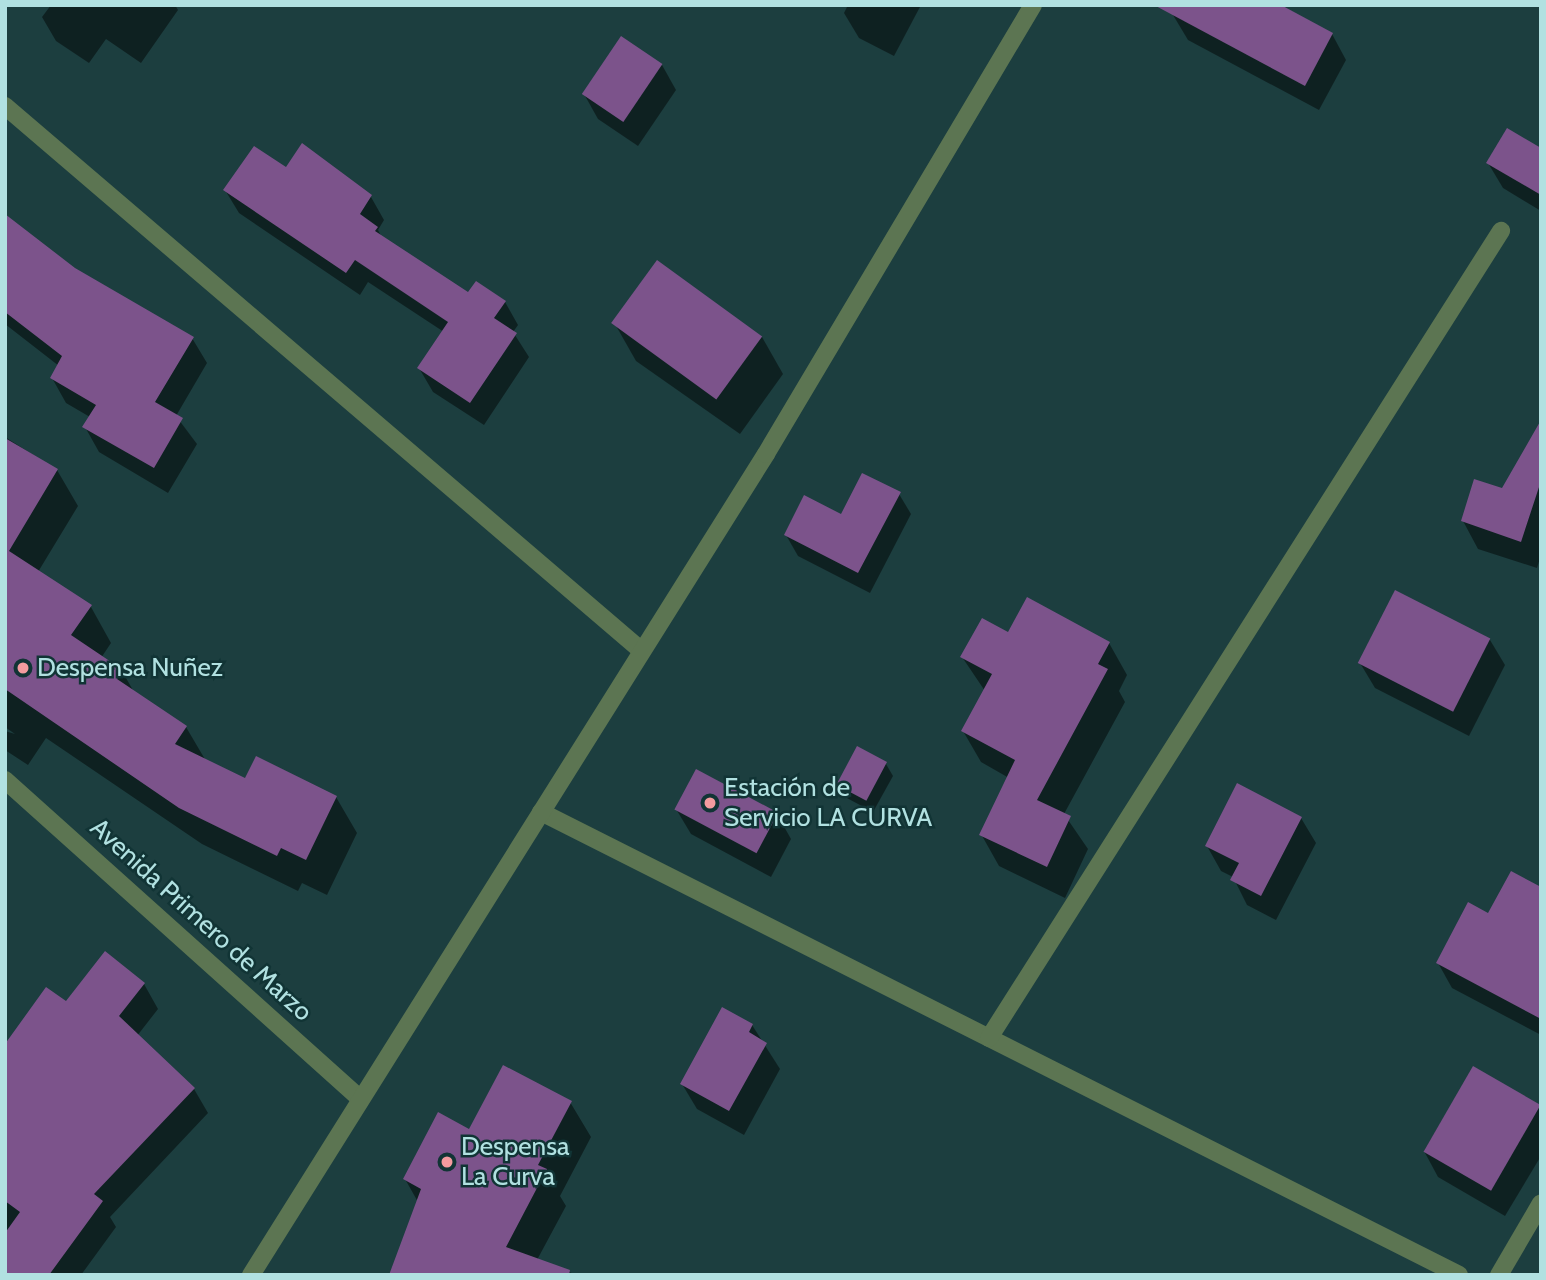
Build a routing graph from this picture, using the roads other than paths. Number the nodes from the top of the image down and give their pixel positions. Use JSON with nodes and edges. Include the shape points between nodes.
{"nodes":[{"id":1,"x":1033,"y":5,"type":"edge"},
{"id":2,"x":5,"y":106,"type":"edge"},
{"id":3,"x":1501,"y":231,"type":"dead end"},
{"id":4,"x":642,"y":651,"type":"junction"},
{"id":5,"x":5,"y":780,"type":"edge"},
{"id":6,"x":541,"y":813,"type":"junction"},
{"id":7,"x":989,"y":1038,"type":"junction"},
{"id":8,"x":361,"y":1099,"type":"junction"},
{"id":9,"x":1541,"y":1203,"type":"edge"},
{"id":10,"x":251,"y":1275,"type":"edge"},
{"id":11,"x":1458,"y":1275,"type":"edge"},
{"id":12,"x":1499,"y":1275,"type":"edge"}],
"edges":[{"from":1,"to":4,"type":"street","via":[[766,454]]},
{"from":2,"to":4,"type":"street"},
{"from":3,"to":7,"type":"street"},
{"from":4,"to":6,"type":"street"},
{"from":5,"to":8,"type":"street","name":"Avenida Primero de Marzo"},
{"from":6,"to":7,"type":"street"},
{"from":6,"to":8,"type":"street"},
{"from":7,"to":11,"type":"street"},
{"from":8,"to":10,"type":"street"},
{"from":9,"to":12,"type":"street"}]}
